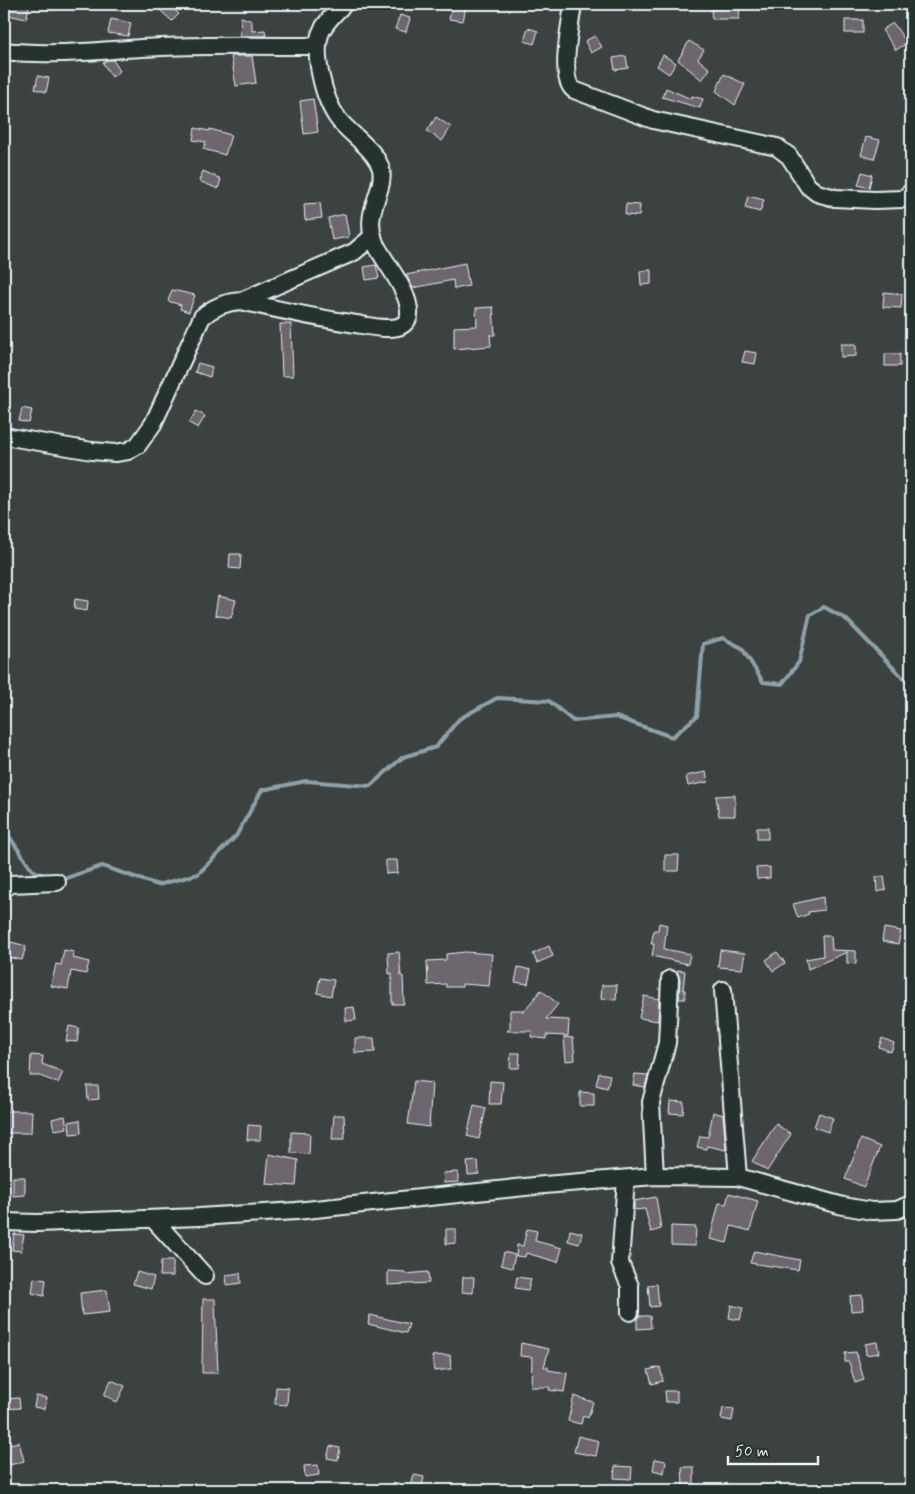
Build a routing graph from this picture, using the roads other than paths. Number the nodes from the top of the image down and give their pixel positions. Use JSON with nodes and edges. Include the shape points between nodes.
{"nodes":[{"id":1,"x":344,"y":4,"type":"edge"},
{"id":2,"x":573,"y":4,"type":"edge"},
{"id":3,"x":318,"y":46,"type":"junction"},
{"id":4,"x":4,"y":51,"type":"edge"},
{"id":5,"x":911,"y":192,"type":"edge"},
{"id":6,"x":374,"y":236,"type":"junction"},
{"id":7,"x":241,"y":301,"type":"junction"},
{"id":8,"x":4,"y":436,"type":"edge"},
{"id":9,"x":57,"y":882,"type":"dead end"},
{"id":10,"x":4,"y":889,"type":"edge"},
{"id":11,"x":670,"y":979,"type":"dead end"},
{"id":12,"x":723,"y":990,"type":"dead end"},
{"id":13,"x":655,"y":1176,"type":"junction"},
{"id":14,"x":738,"y":1177,"type":"junction"},
{"id":15,"x":626,"y":1179,"type":"junction"},
{"id":16,"x":911,"y":1204,"type":"edge"},
{"id":17,"x":153,"y":1219,"type":"junction"},
{"id":18,"x":4,"y":1222,"type":"edge"},
{"id":19,"x":205,"y":1276,"type":"dead end"},
{"id":20,"x":630,"y":1312,"type":"dead end"}],
"edges":[{"from":1,"to":3,"type":"street","via":[[328,20]]},
{"from":2,"to":5,"type":"street","via":[[566,74],[574,90],[653,120],[776,147],[789,156],[808,186],[817,193],[836,198],[875,200],[903,199]]},
{"from":3,"to":4,"type":"street","via":[[159,47],[28,54]]},
{"from":3,"to":6,"type":"street","via":[[319,66],[331,106],[380,168],[381,178],[371,215]]},
{"from":6,"to":7,"type":"street","via":[[354,252]]},
{"from":6,"to":7,"type":"street","via":[[409,307],[410,316],[398,327],[308,316]]},
{"from":7,"to":8,"type":"street","via":[[212,308],[202,317],[149,430],[138,445],[128,451],[92,451]]},
{"from":9,"to":10,"type":"street","via":[[10,884]]},
{"from":11,"to":13,"type":"street","via":[[666,1043],[651,1102]]},
{"from":12,"to":14,"type":"street"},
{"from":13,"to":14,"type":"street"},
{"from":13,"to":15,"type":"street"},
{"from":14,"to":16,"type":"street","via":[[842,1206],[872,1211],[897,1210]]},
{"from":15,"to":17,"type":"street","via":[[296,1211]]},
{"from":15,"to":20,"type":"street","via":[[620,1263],[630,1286]]},
{"from":17,"to":18,"type":"street"},
{"from":17,"to":19,"type":"street"}]}
